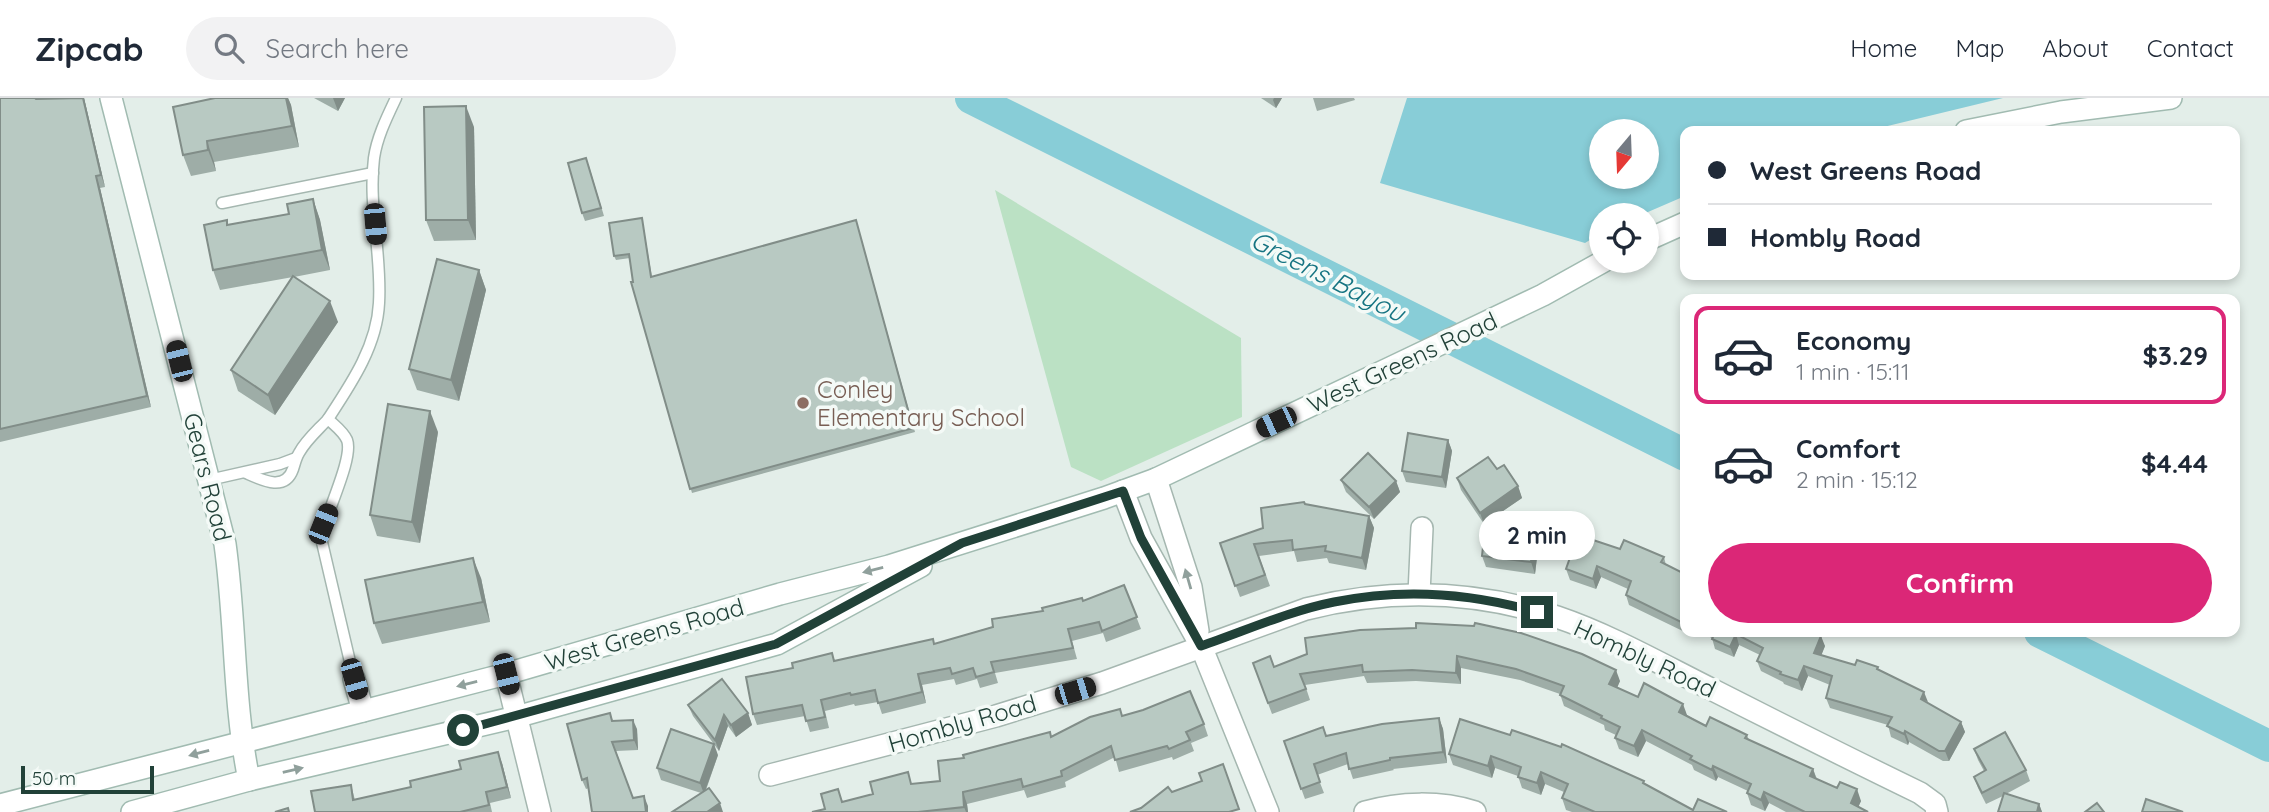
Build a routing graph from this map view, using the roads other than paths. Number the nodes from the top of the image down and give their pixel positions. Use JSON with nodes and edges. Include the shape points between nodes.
{"nodes":[{"id":1,"x":111,"y":98,"type":"edge"},
{"id":2,"x":396,"y":98,"type":"edge"},
{"id":3,"x":2171,"y":98,"type":"edge"},
{"id":4,"x":1991,"y":126,"type":"edge"},
{"id":5,"x":373,"y":173,"type":"junction"},
{"id":6,"x":222,"y":203,"type":"dead end"},
{"id":7,"x":1680,"y":225,"type":"edge"},
{"id":8,"x":1659,"y":235,"type":"edge"},
{"id":9,"x":1589,"y":269,"type":"edge"},
{"id":10,"x":328,"y":419,"type":"junction"},
{"id":11,"x":296,"y":458,"type":"junction"},
{"id":12,"x":246,"y":473,"type":"junction"},
{"id":13,"x":1156,"y":479,"type":"junction"},
{"id":14,"x":209,"y":480,"type":"junction"},
{"id":15,"x":1123,"y":491,"type":"junction"},
{"id":16,"x":1422,"y":528,"type":"dead end"},
{"id":17,"x":962,"y":543,"type":"junction"},
{"id":18,"x":1419,"y":594,"type":"junction"},
{"id":19,"x":1201,"y":646,"type":"junction"},
{"id":20,"x":506,"y":674,"type":"junction"},
{"id":21,"x":354,"y":679,"type":"joint"},
{"id":22,"x":363,"y":711,"type":"junction"},
{"id":23,"x":516,"y":717,"type":"junction"},
{"id":24,"x":241,"y":742,"type":"junction"},
{"id":25,"x":770,"y":775,"type":"dead end"},
{"id":26,"x":249,"y":780,"type":"junction"},
{"id":27,"x":0,"y":805,"type":"edge"},
{"id":28,"x":132,"y":812,"type":"edge"},
{"id":29,"x":540,"y":812,"type":"edge"},
{"id":30,"x":1268,"y":812,"type":"edge"},
{"id":31,"x":1365,"y":812,"type":"edge"},
{"id":32,"x":1475,"y":812,"type":"edge"},
{"id":33,"x":1937,"y":812,"type":"edge"}],
"edges":[{"from":1,"to":14,"type":"main road","name":"Gears Road"},
{"from":2,"to":5,"type":"lane","via":[[381,134]]},
{"from":3,"to":4,"type":"main road"},
{"from":5,"to":6,"type":"lane"},
{"from":5,"to":10,"type":"lane","via":[[379,304],[365,357]]},
{"from":7,"to":8,"type":"main road"},
{"from":9,"to":13,"type":"main road","name":"West Greens Road"},
{"from":10,"to":11,"type":"lane"},
{"from":10,"to":21,"type":"lane","via":[[348,442],[347,459],[321,538]]},
{"from":11,"to":12,"type":"lane"},
{"from":11,"to":12,"type":"lane","via":[[293,471],[283,482],[275,484]]},
{"from":12,"to":14,"type":"lane"},
{"from":13,"to":15,"type":"main road","name":"West Greens Road"},
{"from":19,"to":13,"type":"main road","one_way":true,"via":[[1191,587]]},
{"from":14,"to":24,"type":"main road","name":"Gears Road","via":[[230,576]]},
{"from":15,"to":17,"type":"main road","name":"West Greens Road"},
{"from":15,"to":19,"type":"main road","via":[[1141,538]]},
{"from":16,"to":18,"type":"main road"},
{"from":17,"to":20,"type":"main road","name":"West Greens Road","one_way":true},
{"from":17,"to":23,"type":"main road","name":"West Greens Road","via":[[776,644]]},
{"from":18,"to":19,"type":"main road","name":"Hombly Road","via":[[1333,602]]},
{"from":18,"to":33,"type":"main road","name":"Hombly Road","via":[[1493,601],[1578,625],[1899,782],[1935,804]]},
{"from":19,"to":25,"type":"main road","name":"Hombly Road","via":[[996,716]]},
{"from":19,"to":30,"type":"main road"},
{"from":20,"to":22,"type":"main road","name":"West Greens Road","one_way":true},
{"from":20,"to":23,"type":"main road"},
{"from":21,"to":22,"type":"main road"},
{"from":22,"to":24,"type":"main road","name":"West Greens Road"},
{"from":26,"to":23,"type":"main road","name":"West Greens Road","one_way":true},
{"from":23,"to":29,"type":"main road"},
{"from":24,"to":26,"type":"main road","name":"Gears Road"},
{"from":24,"to":27,"type":"main road","name":"West Greens Road","one_way":true},
{"from":26,"to":28,"type":"main road","name":"West Greens Road"},
{"from":31,"to":32,"type":"main road","via":[[1404,805]]}]}
